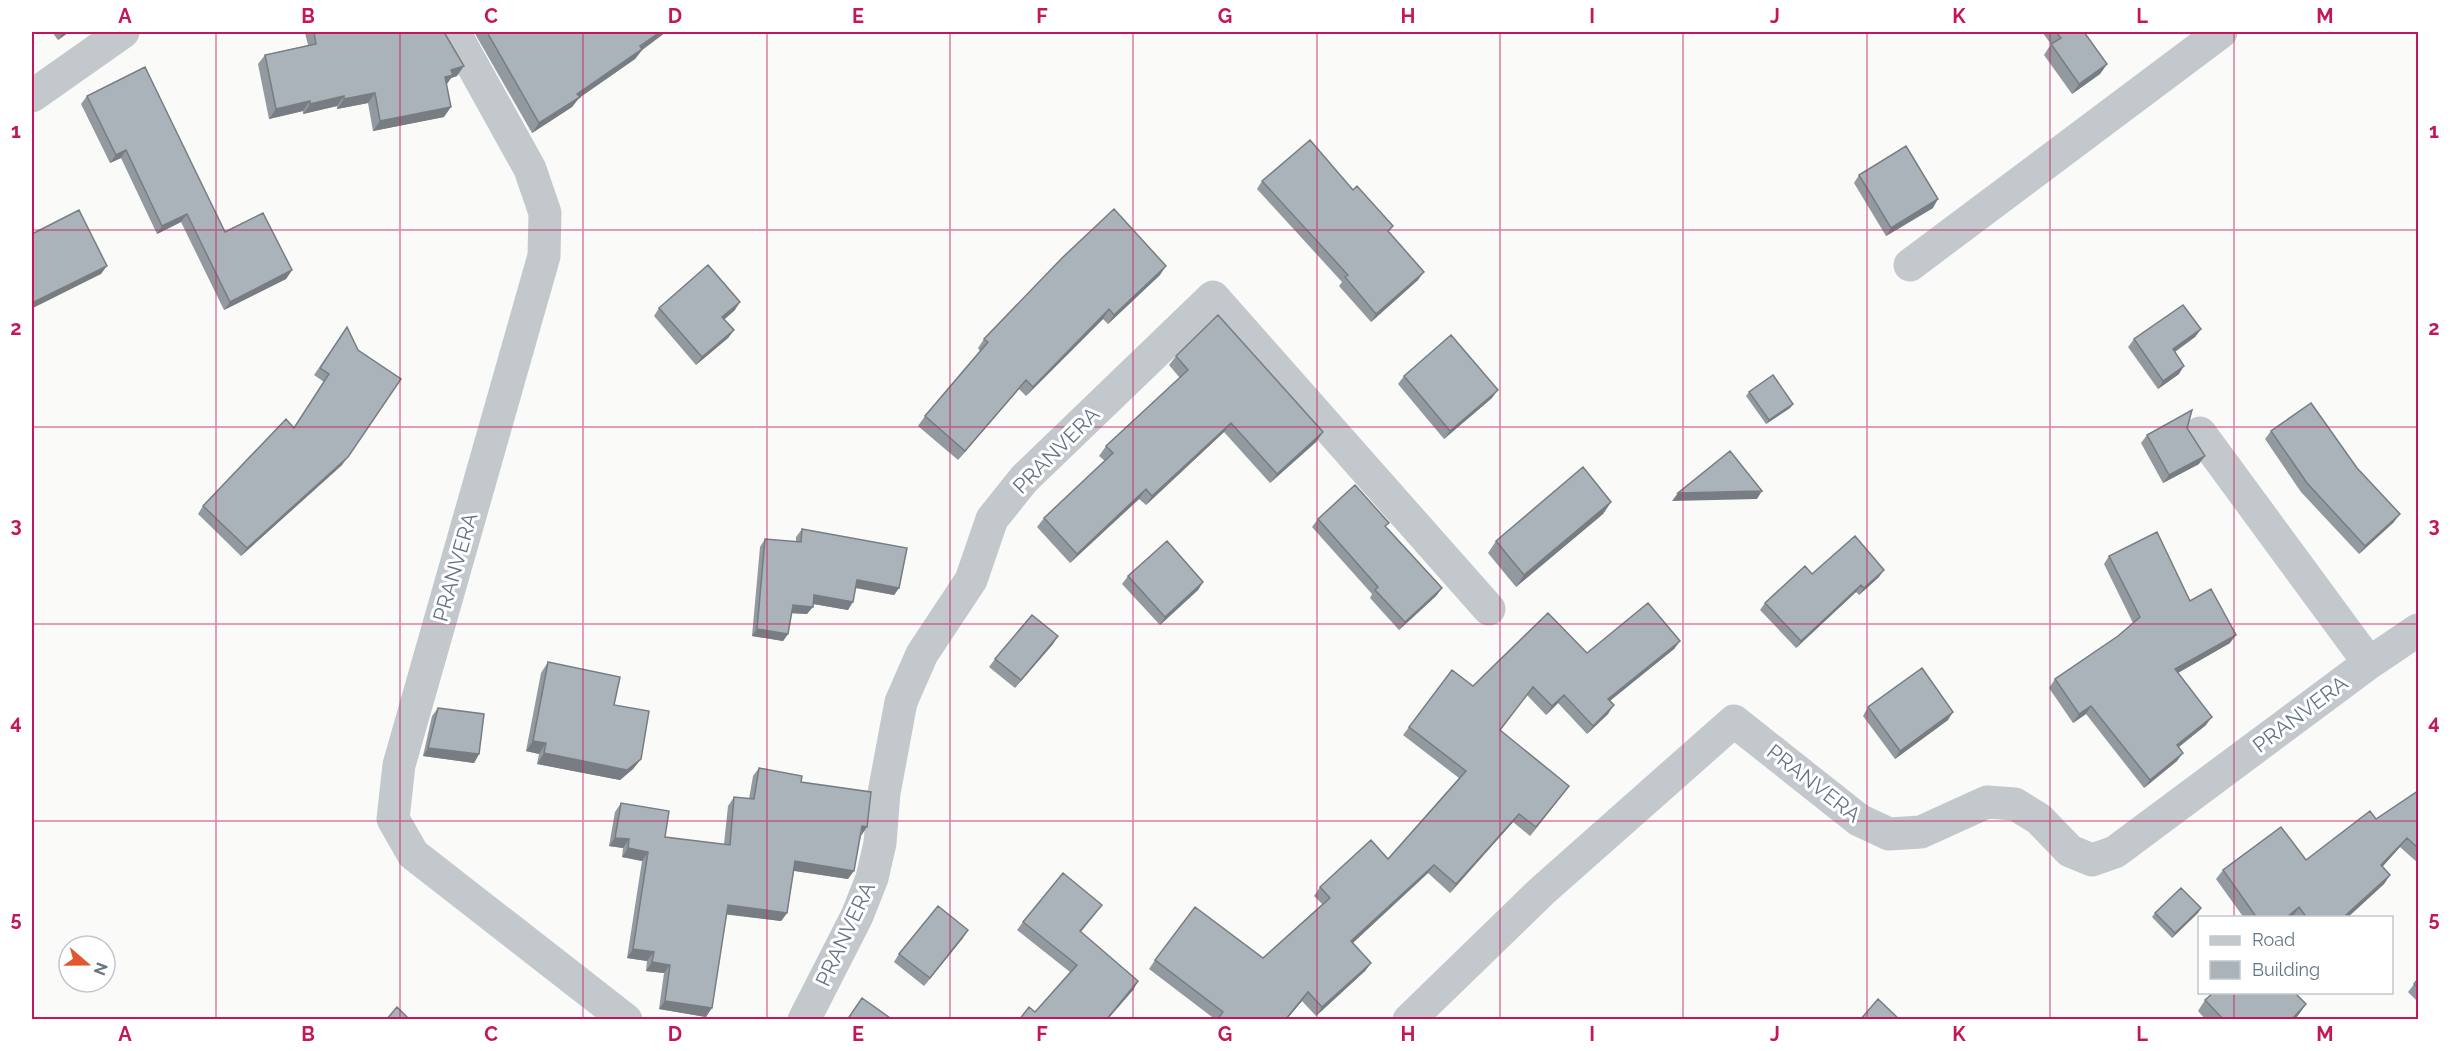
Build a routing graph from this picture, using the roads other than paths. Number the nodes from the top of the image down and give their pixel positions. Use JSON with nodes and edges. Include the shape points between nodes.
{"nodes":[{"id":1,"x":123,"y":32,"type":"edge"},
{"id":2,"x":454,"y":32,"type":"edge"},
{"id":3,"x":2221,"y":32,"type":"edge"},
{"id":4,"x":32,"y":96,"type":"edge"},
{"id":5,"x":1910,"y":265,"type":"dead end"},
{"id":6,"x":2200,"y":433,"type":"dead end"},
{"id":7,"x":1489,"y":609,"type":"dead end"},
{"id":8,"x":2418,"y":630,"type":"edge"},
{"id":9,"x":2369,"y":663,"type":"junction"},
{"id":10,"x":626,"y":1020,"type":"edge"},
{"id":11,"x":804,"y":1020,"type":"edge"},
{"id":12,"x":1409,"y":1020,"type":"edge"}],
"edges":[{"from":1,"to":4,"type":"street"},
{"from":2,"to":10,"type":"street","name":"PRANVERA","via":[[530,169],[545,213],[544,256],[399,765],[393,819],[413,854]]},
{"from":3,"to":5,"type":"street"},
{"from":6,"to":9,"type":"street"},
{"from":7,"to":11,"type":"street","name":"PRANVERA","via":[[1213,297],[1024,479],[992,519],[971,580],[922,654],[901,702],[872,878]]},
{"from":8,"to":9,"type":"street","name":"PRANVERA"},
{"from":9,"to":12,"type":"street","name":"PRANVERA","via":[[2115,852],[2092,860],[2070,851],[2039,819],[2014,804],[1987,802],[1921,832],[1889,834],[1859,820],[1734,722],[1542,891]]}]}
